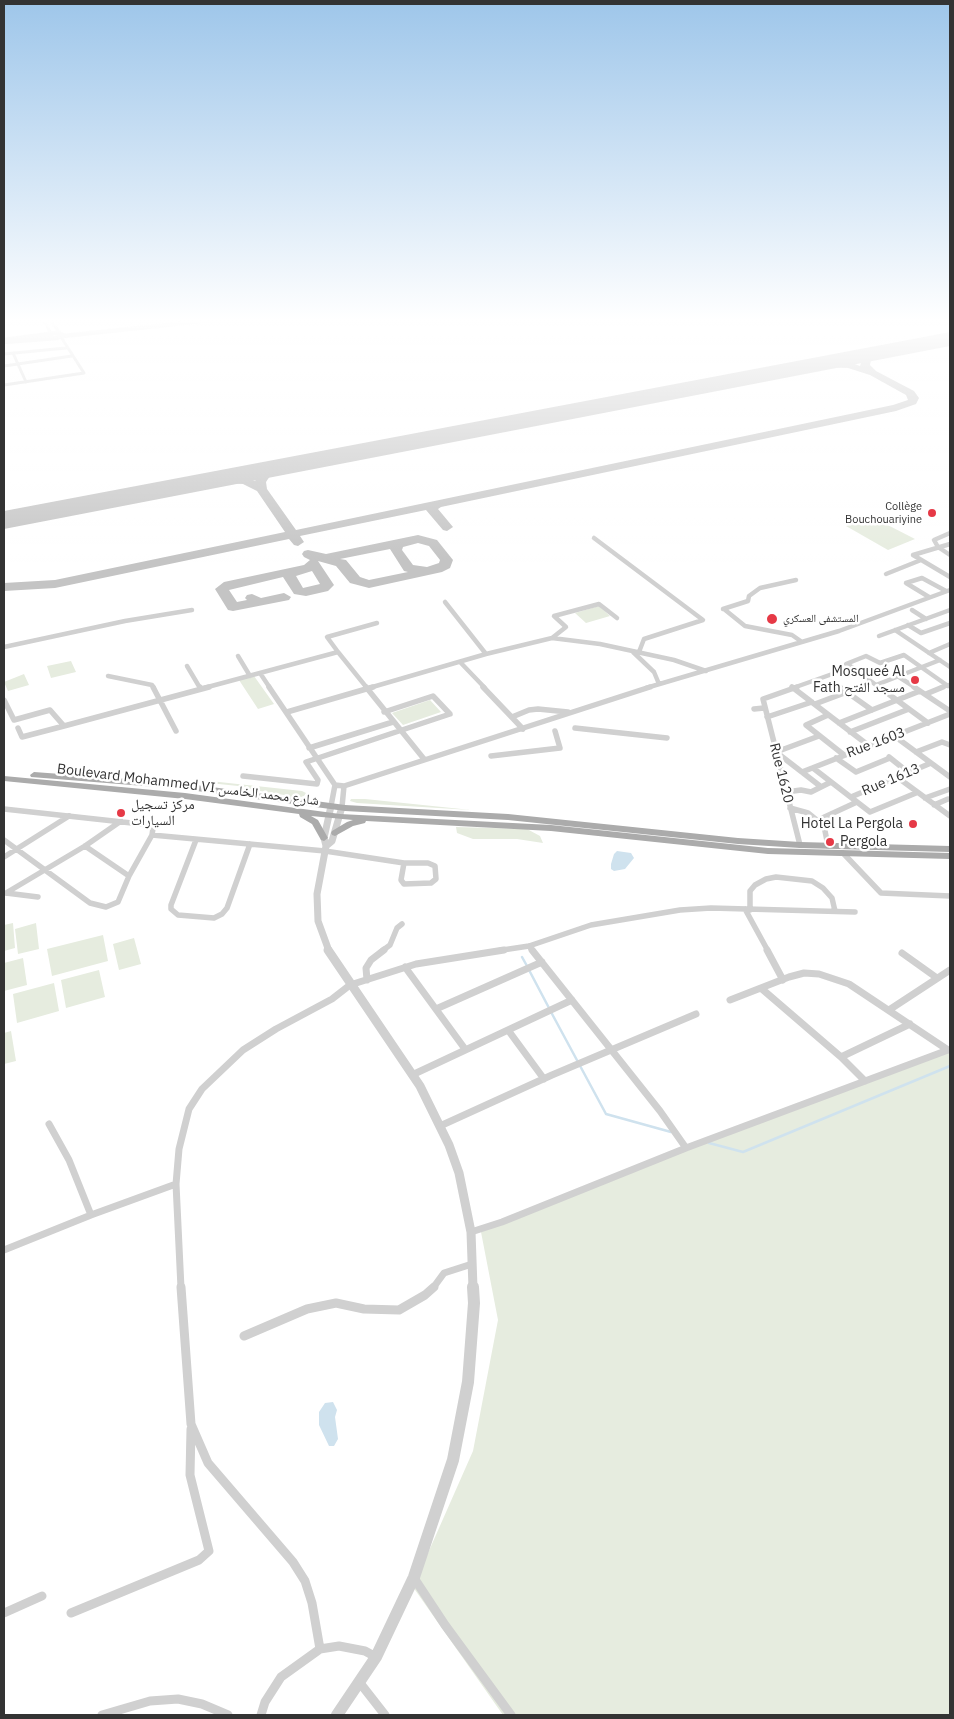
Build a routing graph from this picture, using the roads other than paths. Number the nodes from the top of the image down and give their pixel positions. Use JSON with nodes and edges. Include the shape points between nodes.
{"nodes":[{"id":1,"x":950,"y":533,"type":"edge"},
{"id":2,"x":594,"y":538,"type":"dead end"},
{"id":3,"x":950,"y":544,"type":"edge"},
{"id":4,"x":938,"y":548,"type":"junction"},
{"id":5,"x":950,"y":555,"type":"edge"},
{"id":6,"x":921,"y":560,"type":"junction"},
{"id":7,"x":886,"y":574,"type":"dead end"},
{"id":8,"x":950,"y":577,"type":"edge"},
{"id":9,"x":796,"y":580,"type":"dead end"},
{"id":10,"x":948,"y":591,"type":"edge"},
{"id":11,"x":929,"y":597,"type":"junction"},
{"id":12,"x":445,"y":602,"type":"dead end"},
{"id":13,"x":192,"y":610,"type":"dead end"},
{"id":14,"x":912,"y":610,"type":"dead end"},
{"id":15,"x":950,"y":610,"type":"edge"},
{"id":16,"x":943,"y":613,"type":"junction"},
{"id":17,"x":617,"y":618,"type":"dead end"},
{"id":18,"x":927,"y":618,"type":"junction"},
{"id":19,"x":950,"y":618,"type":"edge"},
{"id":20,"x":377,"y":623,"type":"dead end"},
{"id":21,"x":950,"y":624,"type":"edge"},
{"id":22,"x":908,"y":626,"type":"junction"},
{"id":23,"x":942,"y":627,"type":"junction"},
{"id":24,"x":895,"y":630,"type":"junction"},
{"id":25,"x":879,"y":636,"type":"dead end"},
{"id":26,"x":552,"y":638,"type":"junction"},
{"id":27,"x":802,"y":642,"type":"junction"},
{"id":28,"x":950,"y":644,"type":"edge"},
{"id":29,"x":4,"y":647,"type":"edge"},
{"id":30,"x":630,"y":650,"type":"junction"},
{"id":31,"x":338,"y":652,"type":"junction"},
{"id":32,"x":639,"y":652,"type":"junction"},
{"id":33,"x":929,"y":652,"type":"junction"},
{"id":34,"x":486,"y":654,"type":"junction"},
{"id":35,"x":238,"y":656,"type":"dead end"},
{"id":36,"x":940,"y":660,"type":"junction"},
{"id":37,"x":460,"y":662,"type":"junction"},
{"id":38,"x":187,"y":666,"type":"dead end"},
{"id":39,"x":852,"y":667,"type":"junction"},
{"id":40,"x":950,"y":667,"type":"edge"},
{"id":41,"x":922,"y":668,"type":"junction"},
{"id":42,"x":706,"y":671,"type":"junction"},
{"id":43,"x":260,"y":673,"type":"junction"},
{"id":44,"x":108,"y":676,"type":"dead end"},
{"id":45,"x":250,"y":676,"type":"junction"},
{"id":46,"x":900,"y":677,"type":"junction"},
{"id":47,"x":659,"y":684,"type":"junction"},
{"id":48,"x":876,"y":685,"type":"junction"},
{"id":49,"x":949,"y":685,"type":"edge"},
{"id":50,"x":792,"y":687,"type":"junction"},
{"id":51,"x":841,"y":688,"type":"dead end"},
{"id":52,"x":201,"y":689,"type":"junction"},
{"id":53,"x":366,"y":689,"type":"junction"},
{"id":54,"x":920,"y":691,"type":"junction"},
{"id":55,"x":847,"y":692,"type":"junction"},
{"id":56,"x":926,"y":694,"type":"junction"},
{"id":57,"x":4,"y":700,"type":"edge"},
{"id":58,"x":161,"y":700,"type":"junction"},
{"id":59,"x":896,"y":700,"type":"junction"},
{"id":60,"x":813,"y":703,"type":"junction"},
{"id":61,"x":764,"y":708,"type":"junction"},
{"id":62,"x":754,"y":709,"type":"dead end"},
{"id":63,"x":872,"y":710,"type":"junction"},
{"id":64,"x":909,"y":710,"type":"junction"},
{"id":65,"x":287,"y":712,"type":"junction"},
{"id":66,"x":384,"y":712,"type":"junction"},
{"id":67,"x":570,"y":712,"type":"junction"},
{"id":68,"x":950,"y":713,"type":"edge"},
{"id":69,"x":828,"y":714,"type":"junction"},
{"id":70,"x":512,"y":717,"type":"junction"},
{"id":71,"x":767,"y":717,"type":"junction"},
{"id":72,"x":393,"y":722,"type":"junction"},
{"id":73,"x":838,"y":723,"type":"junction"},
{"id":74,"x":928,"y":723,"type":"junction"},
{"id":75,"x":64,"y":726,"type":"junction"},
{"id":76,"x":18,"y":728,"type":"dead end"},
{"id":77,"x":574,"y":728,"type":"dead end"},
{"id":78,"x":523,"y":729,"type":"junction"},
{"id":79,"x":176,"y":731,"type":"dead end"},
{"id":80,"x":400,"y":731,"type":"junction"},
{"id":81,"x":555,"y":731,"type":"dead end"},
{"id":82,"x":850,"y":732,"type":"junction"},
{"id":83,"x":894,"y":735,"type":"junction"},
{"id":84,"x":819,"y":736,"type":"junction"},
{"id":85,"x":667,"y":738,"type":"dead end"},
{"id":86,"x":868,"y":745,"type":"junction"},
{"id":87,"x":950,"y":745,"type":"edge"},
{"id":88,"x":310,"y":748,"type":"junction"},
{"id":89,"x":776,"y":752,"type":"junction"},
{"id":90,"x":916,"y":752,"type":"junction"},
{"id":91,"x":844,"y":755,"type":"junction"},
{"id":92,"x":491,"y":756,"type":"dead end"},
{"id":93,"x":316,"y":758,"type":"junction"},
{"id":94,"x":836,"y":758,"type":"junction"},
{"id":95,"x":424,"y":759,"type":"junction"},
{"id":96,"x":931,"y":763,"type":"junction"},
{"id":97,"x":813,"y":768,"type":"junction"},
{"id":98,"x":4,"y":772,"type":"edge"},
{"id":99,"x":802,"y":772,"type":"junction"},
{"id":100,"x":909,"y":772,"type":"junction"},
{"id":101,"x":243,"y":776,"type":"dead end"},
{"id":102,"x":950,"y":777,"type":"edge"},
{"id":103,"x":4,"y":778,"type":"edge"},
{"id":104,"x":897,"y":778,"type":"junction"},
{"id":105,"x":831,"y":782,"type":"junction"},
{"id":106,"x":335,"y":785,"type":"junction"},
{"id":107,"x":344,"y":786,"type":"junction"},
{"id":108,"x":820,"y":786,"type":"junction"},
{"id":109,"x":950,"y":789,"type":"edge"},
{"id":110,"x":786,"y":792,"type":"junction"},
{"id":111,"x":916,"y":793,"type":"junction"},
{"id":112,"x":940,"y":793,"type":"junction"},
{"id":113,"x":851,"y":797,"type":"junction"},
{"id":114,"x":925,"y":798,"type":"junction"},
{"id":115,"x":949,"y":800,"type":"edge"},
{"id":116,"x":857,"y":802,"type":"junction"},
{"id":117,"x":934,"y":805,"type":"junction"},
{"id":118,"x":332,"y":806,"type":"junction"},
{"id":119,"x":342,"y":807,"type":"junction"},
{"id":120,"x":790,"y":808,"type":"junction"},
{"id":121,"x":4,"y":809,"type":"edge"},
{"id":122,"x":296,"y":812,"type":"junction"},
{"id":123,"x":69,"y":816,"type":"junction"},
{"id":124,"x":329,"y":816,"type":"junction"},
{"id":125,"x":950,"y":816,"type":"edge"},
{"id":126,"x":340,"y":817,"type":"junction"},
{"id":127,"x":369,"y":819,"type":"junction"},
{"id":128,"x":818,"y":820,"type":"junction"},
{"id":129,"x":121,"y":821,"type":"junction"},
{"id":130,"x":335,"y":833,"type":"junction"},
{"id":131,"x":152,"y":835,"type":"junction"},
{"id":132,"x":4,"y":840,"type":"edge"},
{"id":133,"x":196,"y":840,"type":"junction"},
{"id":134,"x":250,"y":844,"type":"junction"},
{"id":135,"x":325,"y":845,"type":"junction"},
{"id":136,"x":800,"y":845,"type":"junction"},
{"id":137,"x":85,"y":846,"type":"junction"},
{"id":138,"x":828,"y":846,"type":"junction"},
{"id":139,"x":768,"y":847,"type":"junction"},
{"id":140,"x":17,"y":849,"type":"junction"},
{"id":141,"x":950,"y":849,"type":"edge"},
{"id":142,"x":843,"y":853,"type":"junction"},
{"id":143,"x":950,"y":856,"type":"edge"},
{"id":144,"x":4,"y":857,"type":"edge"},
{"id":145,"x":404,"y":863,"type":"junction"},
{"id":146,"x":46,"y":870,"type":"junction"},
{"id":147,"x":129,"y":876,"type":"junction"},
{"id":148,"x":5,"y":893,"type":"edge"},
{"id":149,"x":950,"y":896,"type":"edge"},
{"id":150,"x":38,"y":897,"type":"dead end"},
{"id":151,"x":747,"y":910,"type":"junction"},
{"id":152,"x":836,"y":911,"type":"junction"},
{"id":153,"x":855,"y":912,"type":"dead end"},
{"id":154,"x":402,"y":924,"type":"dead end"},
{"id":155,"x":529,"y":946,"type":"junction"},
{"id":156,"x":902,"y":953,"type":"dead end"},
{"id":157,"x":542,"y":962,"type":"junction"},
{"id":158,"x":405,"y":967,"type":"junction"},
{"id":159,"x":950,"y":970,"type":"edge"},
{"id":160,"x":937,"y":978,"type":"junction"},
{"id":161,"x":367,"y":980,"type":"junction"},
{"id":162,"x":783,"y":980,"type":"junction"},
{"id":163,"x":350,"y":986,"type":"junction"},
{"id":164,"x":762,"y":989,"type":"junction"},
{"id":165,"x":572,"y":1000,"type":"junction"},
{"id":166,"x":730,"y":1000,"type":"dead end"},
{"id":167,"x":436,"y":1010,"type":"junction"},
{"id":168,"x":889,"y":1010,"type":"junction"},
{"id":169,"x":696,"y":1014,"type":"dead end"},
{"id":170,"x":910,"y":1024,"type":"junction"},
{"id":171,"x":508,"y":1030,"type":"junction"},
{"id":172,"x":465,"y":1049,"type":"junction"},
{"id":173,"x":611,"y":1050,"type":"junction"},
{"id":174,"x":841,"y":1057,"type":"junction"},
{"id":175,"x":412,"y":1075,"type":"junction"},
{"id":176,"x":544,"y":1079,"type":"junction"},
{"id":177,"x":865,"y":1082,"type":"junction"},
{"id":178,"x":49,"y":1124,"type":"dead end"},
{"id":179,"x":440,"y":1126,"type":"junction"},
{"id":180,"x":686,"y":1148,"type":"junction"},
{"id":181,"x":176,"y":1184,"type":"junction"},
{"id":182,"x":91,"y":1215,"type":"junction"},
{"id":183,"x":471,"y":1232,"type":"junction"},
{"id":184,"x":4,"y":1250,"type":"edge"},
{"id":185,"x":472,"y":1264,"type":"junction"},
{"id":186,"x":244,"y":1336,"type":"dead end"},
{"id":187,"x":191,"y":1424,"type":"junction"},
{"id":188,"x":414,"y":1577,"type":"junction"},
{"id":189,"x":42,"y":1596,"type":"dead end"},
{"id":190,"x":4,"y":1613,"type":"edge"},
{"id":191,"x":71,"y":1613,"type":"dead end"},
{"id":192,"x":320,"y":1649,"type":"junction"},
{"id":193,"x":376,"y":1657,"type":"junction"},
{"id":194,"x":360,"y":1682,"type":"junction"},
{"id":195,"x":509,"y":1714,"type":"edge"},
{"id":196,"x":102,"y":1715,"type":"edge"},
{"id":197,"x":228,"y":1715,"type":"edge"},
{"id":198,"x":261,"y":1715,"type":"edge"},
{"id":199,"x":337,"y":1715,"type":"edge"},
{"id":200,"x":384,"y":1715,"type":"edge"}],
"edges":[{"from":1,"to":4,"type":"street","via":[[934,539]]},
{"from":2,"to":32,"type":"street","via":[[702,620],[644,639]]},
{"from":3,"to":4,"type":"street"},
{"from":4,"to":5,"type":"street"},
{"from":4,"to":6,"type":"street","via":[[913,555]]},
{"from":6,"to":7,"type":"street"},
{"from":6,"to":8,"type":"street"},
{"from":9,"to":27,"type":"street","via":[[760,588],[749,596],[748,601],[723,609],[745,626],[792,635]]},
{"from":10,"to":11,"type":"street"},
{"from":10,"to":11,"type":"street","via":[[922,578],[906,584]]},
{"from":11,"to":27,"type":"street"},
{"from":12,"to":34,"type":"street"},
{"from":13,"to":29,"type":"street"},
{"from":14,"to":18,"type":"street"},
{"from":15,"to":16,"type":"street"},
{"from":16,"to":18,"type":"street"},
{"from":16,"to":19,"type":"street"},
{"from":17,"to":26,"type":"street","via":[[598,604],[554,616],[566,626]]},
{"from":18,"to":22,"type":"street"},
{"from":18,"to":23,"type":"street"},
{"from":20,"to":31,"type":"street","via":[[328,636]]},
{"from":21,"to":23,"type":"street"},
{"from":22,"to":23,"type":"street","via":[[921,633]]},
{"from":22,"to":24,"type":"street"},
{"from":24,"to":25,"type":"street"},
{"from":24,"to":33,"type":"street"},
{"from":26,"to":30,"type":"street"},
{"from":26,"to":34,"type":"street"},
{"from":27,"to":42,"type":"street"},
{"from":28,"to":33,"type":"street"},
{"from":30,"to":32,"type":"street"},
{"from":30,"to":47,"type":"street","via":[[654,672]]},
{"from":31,"to":43,"type":"street"},
{"from":31,"to":53,"type":"street"},
{"from":32,"to":42,"type":"street"},
{"from":33,"to":36,"type":"street"},
{"from":34,"to":37,"type":"street"},
{"from":35,"to":45,"type":"street"},
{"from":36,"to":40,"type":"street"},
{"from":36,"to":41,"type":"street"},
{"from":37,"to":53,"type":"street"},
{"from":37,"to":70,"type":"street"},
{"from":38,"to":52,"type":"street"},
{"from":39,"to":41,"type":"street","via":[[846,664],[868,656],[880,663],[904,655]]},
{"from":39,"to":48,"type":"street"},
{"from":39,"to":50,"type":"street"},
{"from":41,"to":46,"type":"street"},
{"from":41,"to":49,"type":"street"},
{"from":42,"to":47,"type":"street"},
{"from":43,"to":45,"type":"street"},
{"from":43,"to":65,"type":"street"},
{"from":44,"to":58,"type":"street","via":[[152,685]]},
{"from":45,"to":52,"type":"street"},
{"from":46,"to":48,"type":"street"},
{"from":46,"to":54,"type":"street"},
{"from":47,"to":67,"type":"street"},
{"from":48,"to":59,"type":"street"},
{"from":49,"to":56,"type":"street"},
{"from":50,"to":60,"type":"street"},
{"from":50,"to":61,"type":"street","name":"Rue 1620","via":[[767,697],[763,701]]},
{"from":51,"to":55,"type":"street"},
{"from":52,"to":58,"type":"street"},
{"from":53,"to":65,"type":"street"},
{"from":53,"to":66,"type":"street"},
{"from":54,"to":56,"type":"street"},
{"from":54,"to":59,"type":"street"},
{"from":55,"to":60,"type":"street"},
{"from":55,"to":63,"type":"street"},
{"from":56,"to":68,"type":"street"},
{"from":57,"to":75,"type":"street","via":[[14,720],[50,710]]},
{"from":58,"to":75,"type":"street"},
{"from":58,"to":79,"type":"street"},
{"from":59,"to":63,"type":"street"},
{"from":59,"to":64,"type":"street"},
{"from":60,"to":69,"type":"street"},
{"from":60,"to":71,"type":"street"},
{"from":61,"to":62,"type":"street"},
{"from":61,"to":71,"type":"street","name":"Rue 1620"},
{"from":63,"to":73,"type":"street"},
{"from":64,"to":74,"type":"street"},
{"from":64,"to":82,"type":"street"},
{"from":65,"to":88,"type":"street"},
{"from":66,"to":72,"type":"street"},
{"from":66,"to":80,"type":"street","via":[[433,696],[450,714]]},
{"from":67,"to":70,"type":"street","via":[[538,709]]},
{"from":67,"to":78,"type":"street"},
{"from":68,"to":74,"type":"street","name":"Rue 1603"},
{"from":69,"to":73,"type":"street"},
{"from":69,"to":84,"type":"street","via":[[806,724]]},
{"from":70,"to":78,"type":"street"},
{"from":71,"to":89,"type":"street","name":"Rue 1620"},
{"from":72,"to":80,"type":"street"},
{"from":72,"to":88,"type":"street"},
{"from":73,"to":82,"type":"street"},
{"from":74,"to":83,"type":"street","name":"Rue 1603"},
{"from":75,"to":76,"type":"street","via":[[22,737]]},
{"from":77,"to":85,"type":"street"},
{"from":78,"to":95,"type":"street"},
{"from":80,"to":93,"type":"street"},
{"from":80,"to":95,"type":"street"},
{"from":81,"to":92,"type":"street","via":[[560,748]]},
{"from":82,"to":86,"type":"street"},
{"from":83,"to":86,"type":"street","name":"Rue 1603"},
{"from":83,"to":90,"type":"street"},
{"from":84,"to":89,"type":"street"},
{"from":84,"to":91,"type":"street"},
{"from":86,"to":91,"type":"street","name":"Rue 1603"},
{"from":87,"to":90,"type":"street","via":[[942,742]]},
{"from":88,"to":93,"type":"street"},
{"from":89,"to":99,"type":"street"},
{"from":89,"to":110,"type":"street","name":"Rue 1620"},
{"from":90,"to":96,"type":"street"},
{"from":91,"to":94,"type":"street","name":"Rue 1603"},
{"from":93,"to":101,"type":"street","via":[[306,762],[318,780],[317,784]]},
{"from":93,"to":106,"type":"street"},
{"from":94,"to":97,"type":"street","name":"Rue 1603"},
{"from":94,"to":100,"type":"street","via":[[856,772],[889,757]]},
{"from":95,"to":107,"type":"street"},
{"from":96,"to":100,"type":"street","name":"Rue 1613"},
{"from":96,"to":102,"type":"street"},
{"from":97,"to":99,"type":"street","name":"Rue 1603"},
{"from":97,"to":105,"type":"street"},
{"from":98,"to":118,"type":"main road","name":"Boulevard Mohammed VI شارع محمد الخامس","via":[[182,786]]},
{"from":99,"to":108,"type":"street"},
{"from":100,"to":104,"type":"street","name":"Rue 1613"},
{"from":103,"to":122,"type":"main road","name":"Boulevard Mohammed VI شارع محمد الخامس","via":[[185,796]]},
{"from":104,"to":111,"type":"street"},
{"from":104,"to":113,"type":"street","name":"Rue 1613"},
{"from":105,"to":108,"type":"street"},
{"from":105,"to":113,"type":"street"},
{"from":106,"to":107,"type":"street"},
{"from":106,"to":118,"type":"street"},
{"from":107,"to":119,"type":"street"},
{"from":108,"to":110,"type":"street","via":[[811,792]]},
{"from":109,"to":112,"type":"street"},
{"from":110,"to":120,"type":"street","name":"Rue 1620"},
{"from":111,"to":114,"type":"street"},
{"from":111,"to":116,"type":"street","via":[[872,812]]},
{"from":112,"to":114,"type":"street"},
{"from":112,"to":115,"type":"street"},
{"from":113,"to":116,"type":"street"},
{"from":114,"to":117,"type":"street"},
{"from":115,"to":117,"type":"street"},
{"from":116,"to":128,"type":"street"},
{"from":117,"to":125,"type":"street"},
{"from":118,"to":119,"type":"main road","name":"Boulevard Mohammed VI شارع محمد الخامس"},
{"from":118,"to":124,"type":"street"},
{"from":119,"to":126,"type":"street"},
{"from":119,"to":139,"type":"main road","name":"Boulevard Mohammed VI شارع محمد الخامس","via":[[508,818]]},
{"from":120,"to":128,"type":"street"},
{"from":120,"to":136,"type":"street","name":"Rue 1620"},
{"from":121,"to":123,"type":"street"},
{"from":122,"to":124,"type":"main road","name":"Boulevard Mohammed VI شارع محمد الخامس"},
{"from":122,"to":135,"type":"main road","via":[[315,822]]},
{"from":123,"to":129,"type":"street"},
{"from":123,"to":140,"type":"street"},
{"from":124,"to":126,"type":"main road","name":"Boulevard Mohammed VI شارع محمد الخامس"},
{"from":124,"to":135,"type":"street"},
{"from":126,"to":127,"type":"main road"},
{"from":126,"to":130,"type":"street"},
{"from":127,"to":130,"type":"main road","via":[[350,824]]},
{"from":127,"to":139,"type":"main road","via":[[545,828]]},
{"from":128,"to":138,"type":"street","via":[[826,831]]},
{"from":129,"to":131,"type":"street","via":[[150,825],[154,828]]},
{"from":129,"to":137,"type":"street"},
{"from":130,"to":135,"type":"street","via":[[331,844]]},
{"from":131,"to":133,"type":"street"},
{"from":131,"to":147,"type":"street"},
{"from":132,"to":140,"type":"street"},
{"from":133,"to":134,"type":"street"},
{"from":133,"to":134,"type":"street","via":[[171,905],[171,910],[178,915],[214,918],[222,914]]},
{"from":134,"to":135,"type":"street"},
{"from":135,"to":145,"type":"street"},
{"from":135,"to":163,"type":"street","via":[[317,894],[318,921],[327,948]]},
{"from":136,"to":138,"type":"main road","name":"Boulevard Mohammed VI شارع محمد الخامس"},
{"from":136,"to":139,"type":"main road","name":"Boulevard Mohammed VI شارع محمد الخامس"},
{"from":137,"to":146,"type":"street"},
{"from":137,"to":147,"type":"street"},
{"from":138,"to":141,"type":"main road","name":"Boulevard Mohammed VI شارع محمد الخامس"},
{"from":139,"to":142,"type":"main road"},
{"from":140,"to":144,"type":"street"},
{"from":140,"to":146,"type":"street"},
{"from":142,"to":143,"type":"main road"},
{"from":142,"to":149,"type":"street","via":[[882,893]]},
{"from":145,"to":145,"type":"street","via":[[433,864],[436,879],[431,883],[404,884],[401,880]]},
{"from":146,"to":147,"type":"street","via":[[90,903],[106,907],[118,902]]},
{"from":146,"to":148,"type":"street"},
{"from":148,"to":150,"type":"street"},
{"from":151,"to":152,"type":"street"},
{"from":151,"to":152,"type":"street","via":[[750,891],[766,879],[776,877],[812,881],[832,898]]},
{"from":151,"to":155,"type":"street","via":[[680,910],[612,921]]},
{"from":151,"to":162,"type":"street"},
{"from":152,"to":153,"type":"street"},
{"from":154,"to":161,"type":"street","via":[[390,945],[366,968]]},
{"from":155,"to":157,"type":"street"},
{"from":155,"to":158,"type":"street"},
{"from":156,"to":160,"type":"street"},
{"from":157,"to":165,"type":"street"},
{"from":157,"to":167,"type":"street"},
{"from":158,"to":161,"type":"street"},
{"from":158,"to":167,"type":"street"},
{"from":159,"to":160,"type":"street"},
{"from":160,"to":168,"type":"street"},
{"from":161,"to":163,"type":"street"},
{"from":162,"to":164,"type":"street"},
{"from":162,"to":168,"type":"street","via":[[804,973],[832,977]]},
{"from":163,"to":175,"type":"street"},
{"from":163,"to":181,"type":"street","via":[[243,1050],[202,1089],[189,1109]]},
{"from":164,"to":166,"type":"street"},
{"from":164,"to":174,"type":"street"},
{"from":165,"to":171,"type":"street"},
{"from":165,"to":173,"type":"street"},
{"from":167,"to":172,"type":"street"},
{"from":168,"to":170,"type":"street"},
{"from":169,"to":173,"type":"street"},
{"from":170,"to":174,"type":"street"},
{"from":170,"to":177,"type":"street","via":[[948,1050]]},
{"from":171,"to":172,"type":"street"},
{"from":171,"to":176,"type":"street"},
{"from":172,"to":175,"type":"street"},
{"from":173,"to":176,"type":"street"},
{"from":173,"to":180,"type":"street"},
{"from":174,"to":177,"type":"street"},
{"from":175,"to":179,"type":"street"},
{"from":176,"to":179,"type":"street"},
{"from":177,"to":180,"type":"street"},
{"from":178,"to":182,"type":"street","via":[[69,1160]]},
{"from":179,"to":183,"type":"street","via":[[459,1173]]},
{"from":180,"to":183,"type":"street"},
{"from":181,"to":182,"type":"street"},
{"from":181,"to":187,"type":"street"},
{"from":182,"to":184,"type":"street"},
{"from":183,"to":185,"type":"street"},
{"from":185,"to":186,"type":"street","via":[[444,1273],[425,1295],[399,1310],[364,1309],[336,1303],[307,1309]]},
{"from":185,"to":188,"type":"street","via":[[474,1304],[468,1382],[453,1460]]},
{"from":187,"to":191,"type":"street","via":[[190,1475],[210,1551],[199,1560]]},
{"from":187,"to":192,"type":"street","via":[[208,1463],[293,1562],[305,1581]]},
{"from":188,"to":193,"type":"street"},
{"from":188,"to":195,"type":"street"},
{"from":189,"to":190,"type":"street"},
{"from":192,"to":193,"type":"street","via":[[339,1646],[365,1651]]},
{"from":192,"to":198,"type":"street","via":[[282,1677],[265,1702]]},
{"from":193,"to":194,"type":"street"},
{"from":194,"to":199,"type":"street"},
{"from":194,"to":200,"type":"street"},
{"from":196,"to":197,"type":"street","via":[[150,1701],[178,1699],[202,1704]]}]}
